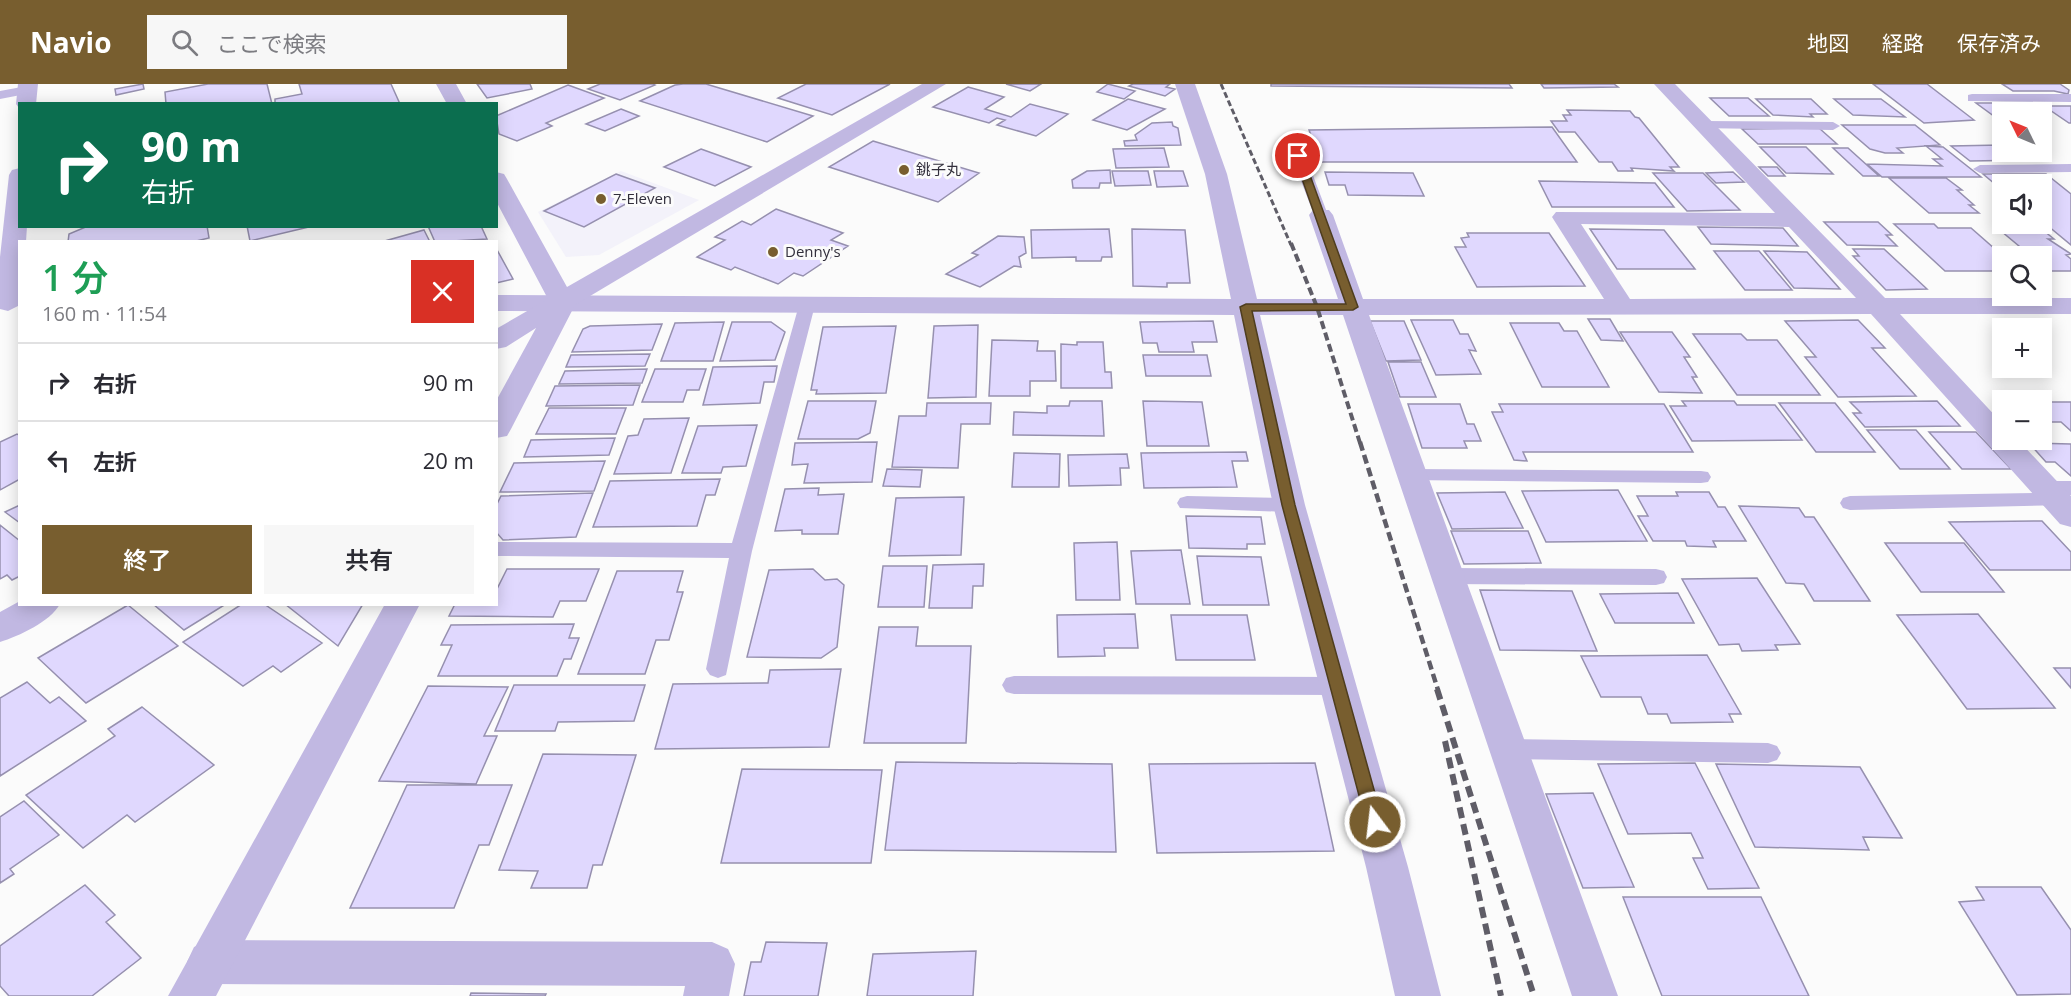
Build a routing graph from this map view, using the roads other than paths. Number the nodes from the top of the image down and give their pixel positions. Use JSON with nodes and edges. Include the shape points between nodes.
{"nodes":[{"id":1,"x":446,"y":84,"type":"edge"},
{"id":2,"x":936,"y":84,"type":"edge"},
{"id":3,"x":1185,"y":84,"type":"edge"},
{"id":4,"x":1664,"y":84,"type":"edge"},
{"id":5,"x":27,"y":92,"type":"edge"},
{"id":6,"x":0,"y":94,"type":"edge"},
{"id":7,"x":1971,"y":98,"type":"dead end"},
{"id":8,"x":2071,"y":98,"type":"edge"},
{"id":9,"x":456,"y":102,"type":"edge"},
{"id":10,"x":1702,"y":125,"type":"junction"},
{"id":11,"x":1833,"y":126,"type":"dead end"},
{"id":12,"x":1291,"y":136,"type":"dead end"},
{"id":13,"x":1980,"y":168,"type":"dead end"},
{"id":14,"x":2071,"y":168,"type":"edge"},
{"id":15,"x":498,"y":183,"type":"edge"},
{"id":16,"x":18,"y":195,"type":"edge"},
{"id":17,"x":1321,"y":215,"type":"joint"},
{"id":18,"x":1796,"y":220,"type":"junction"},
{"id":19,"x":498,"y":303,"type":"edge"},
{"id":20,"x":563,"y":303,"type":"junction"},
{"id":21,"x":7,"y":305,"type":"edge"},
{"id":22,"x":807,"y":305,"type":"junction"},
{"id":23,"x":1877,"y":305,"type":"junction"},
{"id":24,"x":1622,"y":306,"type":"junction"},
{"id":25,"x":2071,"y":306,"type":"edge"},
{"id":26,"x":1246,"y":307,"type":"junction"},
{"id":27,"x":1353,"y":307,"type":"junction"},
{"id":28,"x":498,"y":340,"type":"edge"},
{"id":29,"x":498,"y":425,"type":"edge"},
{"id":30,"x":1412,"y":475,"type":"junction"},
{"id":31,"x":1701,"y":477,"type":"dead end"},
{"id":32,"x":2060,"y":498,"type":"edge"},
{"id":33,"x":1187,"y":503,"type":"dead end"},
{"id":34,"x":1850,"y":503,"type":"dead end"},
{"id":35,"x":1289,"y":505,"type":"junction"},
{"id":36,"x":498,"y":549,"type":"edge"},
{"id":37,"x":741,"y":551,"type":"junction"},
{"id":38,"x":1447,"y":576,"type":"junction"},
{"id":39,"x":1656,"y":577,"type":"dead end"},
{"id":40,"x":40,"y":606,"type":"edge"},
{"id":41,"x":402,"y":606,"type":"edge"},
{"id":42,"x":0,"y":629,"type":"edge"},
{"id":43,"x":718,"y":669,"type":"dead end"},
{"id":44,"x":1014,"y":685,"type":"dead end"},
{"id":45,"x":1338,"y":686,"type":"junction"},
{"id":46,"x":1508,"y":749,"type":"junction"},
{"id":47,"x":1768,"y":753,"type":"dead end"},
{"id":48,"x":201,"y":979,"type":"edge"},
{"id":49,"x":706,"y":996,"type":"edge"},
{"id":50,"x":1418,"y":996,"type":"edge"},
{"id":51,"x":1595,"y":996,"type":"edge"}],
"edges":[{"from":1,"to":9,"type":"street"},
{"from":2,"to":20,"type":"street"},
{"from":3,"to":26,"type":"street","via":[[1216,174]]},
{"from":4,"to":10,"type":"street"},
{"from":5,"to":6,"type":"lane"},
{"from":7,"to":8,"type":"lane"},
{"from":10,"to":11,"type":"lane"},
{"from":10,"to":18,"type":"street"},
{"from":12,"to":17,"type":"lane"},
{"from":13,"to":14,"type":"lane"},
{"from":15,"to":20,"type":"street"},
{"from":16,"to":21,"type":"street"},
{"from":17,"to":27,"type":"street"},
{"from":18,"to":23,"type":"street"},
{"from":18,"to":24,"type":"street","via":[[1564,217]]},
{"from":19,"to":20,"type":"street"},
{"from":20,"to":22,"type":"street"},
{"from":20,"to":28,"type":"street"},
{"from":20,"to":29,"type":"street"},
{"from":22,"to":26,"type":"street"},
{"from":22,"to":37,"type":"lane"},
{"from":23,"to":24,"type":"street"},
{"from":23,"to":25,"type":"street"},
{"from":23,"to":32,"type":"street"},
{"from":24,"to":27,"type":"street"},
{"from":26,"to":27,"type":"street"},
{"from":26,"to":35,"type":"street"},
{"from":27,"to":30,"type":"street"},
{"from":30,"to":31,"type":"lane"},
{"from":30,"to":38,"type":"street"},
{"from":32,"to":34,"type":"lane"},
{"from":33,"to":35,"type":"lane"},
{"from":35,"to":45,"type":"street"},
{"from":36,"to":37,"type":"lane"},
{"from":37,"to":43,"type":"lane"},
{"from":38,"to":39,"type":"lane"},
{"from":38,"to":46,"type":"street"},
{"from":40,"to":42,"type":"street"},
{"from":41,"to":48,"type":"street"},
{"from":44,"to":45,"type":"lane"},
{"from":45,"to":50,"type":"street"},
{"from":46,"to":47,"type":"lane"},
{"from":46,"to":51,"type":"street"},
{"from":48,"to":49,"type":"street","via":[[712,964]]}]}
